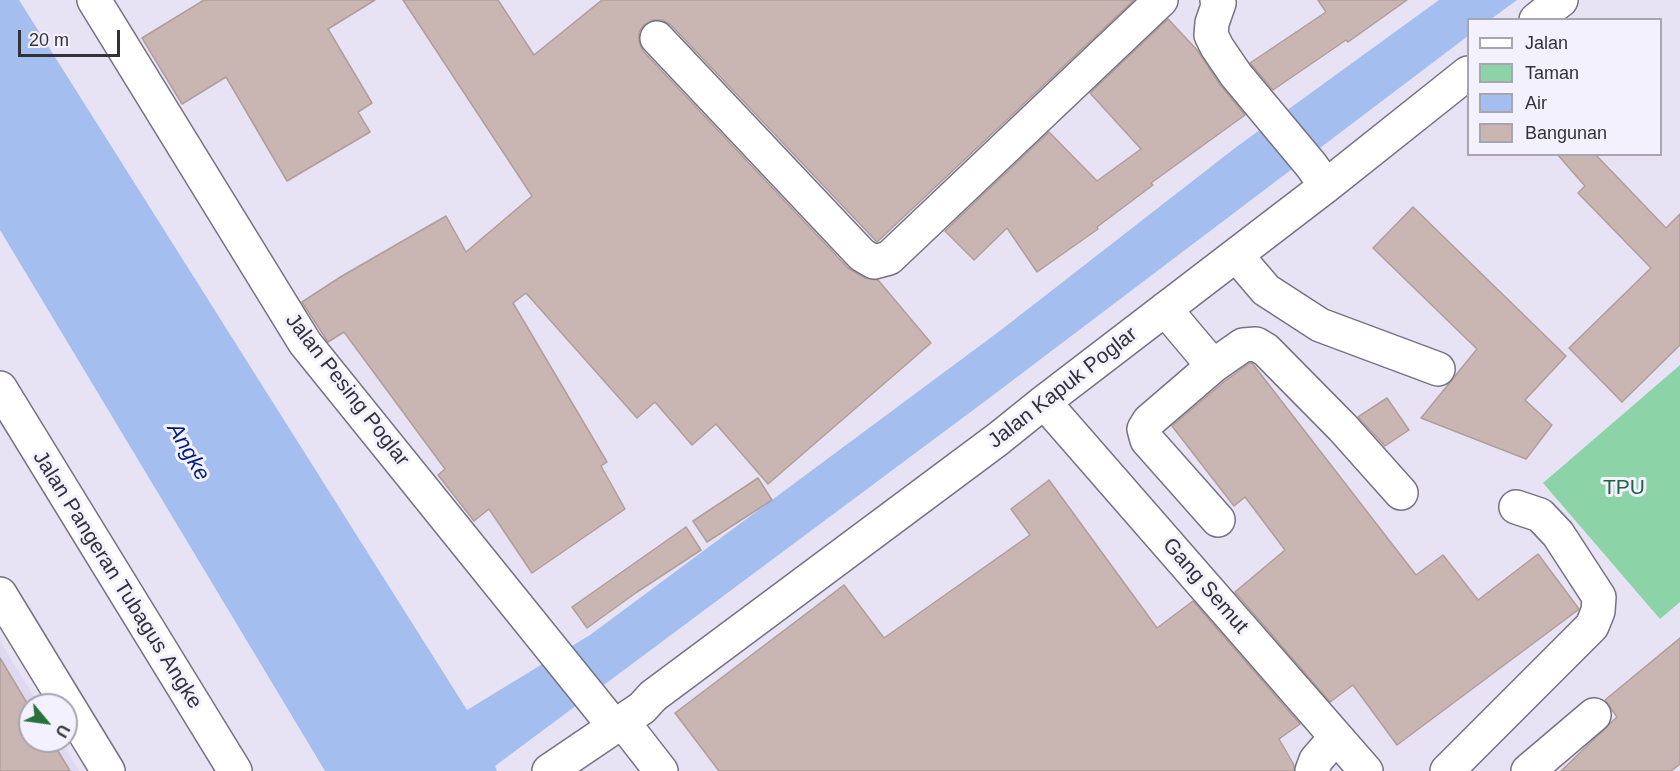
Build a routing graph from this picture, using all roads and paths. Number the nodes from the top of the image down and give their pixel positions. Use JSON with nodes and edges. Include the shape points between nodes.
{"nodes":[{"id":1,"x":94,"y":0,"type":"edge"},
{"id":2,"x":1161,"y":0,"type":"edge"},
{"id":3,"x":1561,"y":0,"type":"edge"},
{"id":4,"x":1220,"y":1,"type":"edge"},
{"id":5,"x":1538,"y":18,"type":"edge"},
{"id":6,"x":657,"y":39,"type":"dead end"},
{"id":7,"x":1467,"y":74,"type":"edge"},
{"id":8,"x":1319,"y":176,"type":"junction"},
{"id":9,"x":1236,"y":255,"type":"junction"},
{"id":10,"x":1165,"y":309,"type":"junction"},
{"id":11,"x":1213,"y":366,"type":"junction"},
{"id":12,"x":1438,"y":369,"type":"dead end"},
{"id":13,"x":0,"y":388,"type":"edge"},
{"id":14,"x":1044,"y":402,"type":"junction"},
{"id":15,"x":1401,"y":493,"type":"dead end"},
{"id":16,"x":1516,"y":507,"type":"dead end"},
{"id":17,"x":1218,"y":520,"type":"dead end"},
{"id":18,"x":0,"y":594,"type":"edge"},
{"id":19,"x":1594,"y":715,"type":"dead end"},
{"id":20,"x":604,"y":723,"type":"junction"},
{"id":21,"x":1336,"y":737,"type":"junction"},
{"id":22,"x":108,"y":771,"type":"edge"},
{"id":23,"x":235,"y":771,"type":"edge"},
{"id":24,"x":526,"y":771,"type":"edge"},
{"id":25,"x":549,"y":771,"type":"edge"},
{"id":26,"x":661,"y":771,"type":"edge"},
{"id":27,"x":1312,"y":771,"type":"edge"},
{"id":28,"x":1366,"y":771,"type":"edge"},
{"id":29,"x":1447,"y":771,"type":"edge"},
{"id":30,"x":1528,"y":771,"type":"edge"}],
"edges":[{"from":1,"to":20,"type":"street","name":"Jalan Pesing Poglar","via":[[305,343],[545,639]]},
{"from":2,"to":6,"type":"street","via":[[889,258],[874,262],[862,255]]},
{"from":3,"to":5,"type":"street"},
{"from":4,"to":8,"type":"street","via":[[1211,35],[1236,75]]},
{"from":7,"to":8,"type":"street","name":"Jalan Kapuk Poglar"},
{"from":8,"to":9,"type":"street","name":"Jalan Kapuk Poglar"},
{"from":9,"to":10,"type":"street","name":"Jalan Kapuk Poglar"},
{"from":9,"to":12,"type":"street","via":[[1266,290],[1320,325]]},
{"from":10,"to":11,"type":"street"},
{"from":10,"to":14,"type":"street","name":"Jalan Kapuk Poglar"},
{"from":11,"to":15,"type":"street","via":[[1243,345],[1256,344],[1266,350]]},
{"from":11,"to":17,"type":"street","via":[[1149,420],[1144,429],[1147,440]]},
{"from":13,"to":23,"type":"street","name":"Jalan Pangeran Tubagus Angke"},
{"from":14,"to":20,"type":"street","name":"Jalan Kapuk Poglar","via":[[642,708]]},
{"from":14,"to":21,"type":"street","name":"Gang Semut"},
{"from":16,"to":29,"type":"street","via":[[1540,515],[1558,534],[1599,597],[1598,611],[1592,626]]},
{"from":18,"to":22,"type":"street"},
{"from":19,"to":30,"type":"street"},
{"from":20,"to":24,"type":"street"},
{"from":20,"to":25,"type":"street"},
{"from":20,"to":26,"type":"street"},
{"from":21,"to":27,"type":"street","via":[[1316,760]]},
{"from":21,"to":28,"type":"street","name":"Gang Semut"}]}
